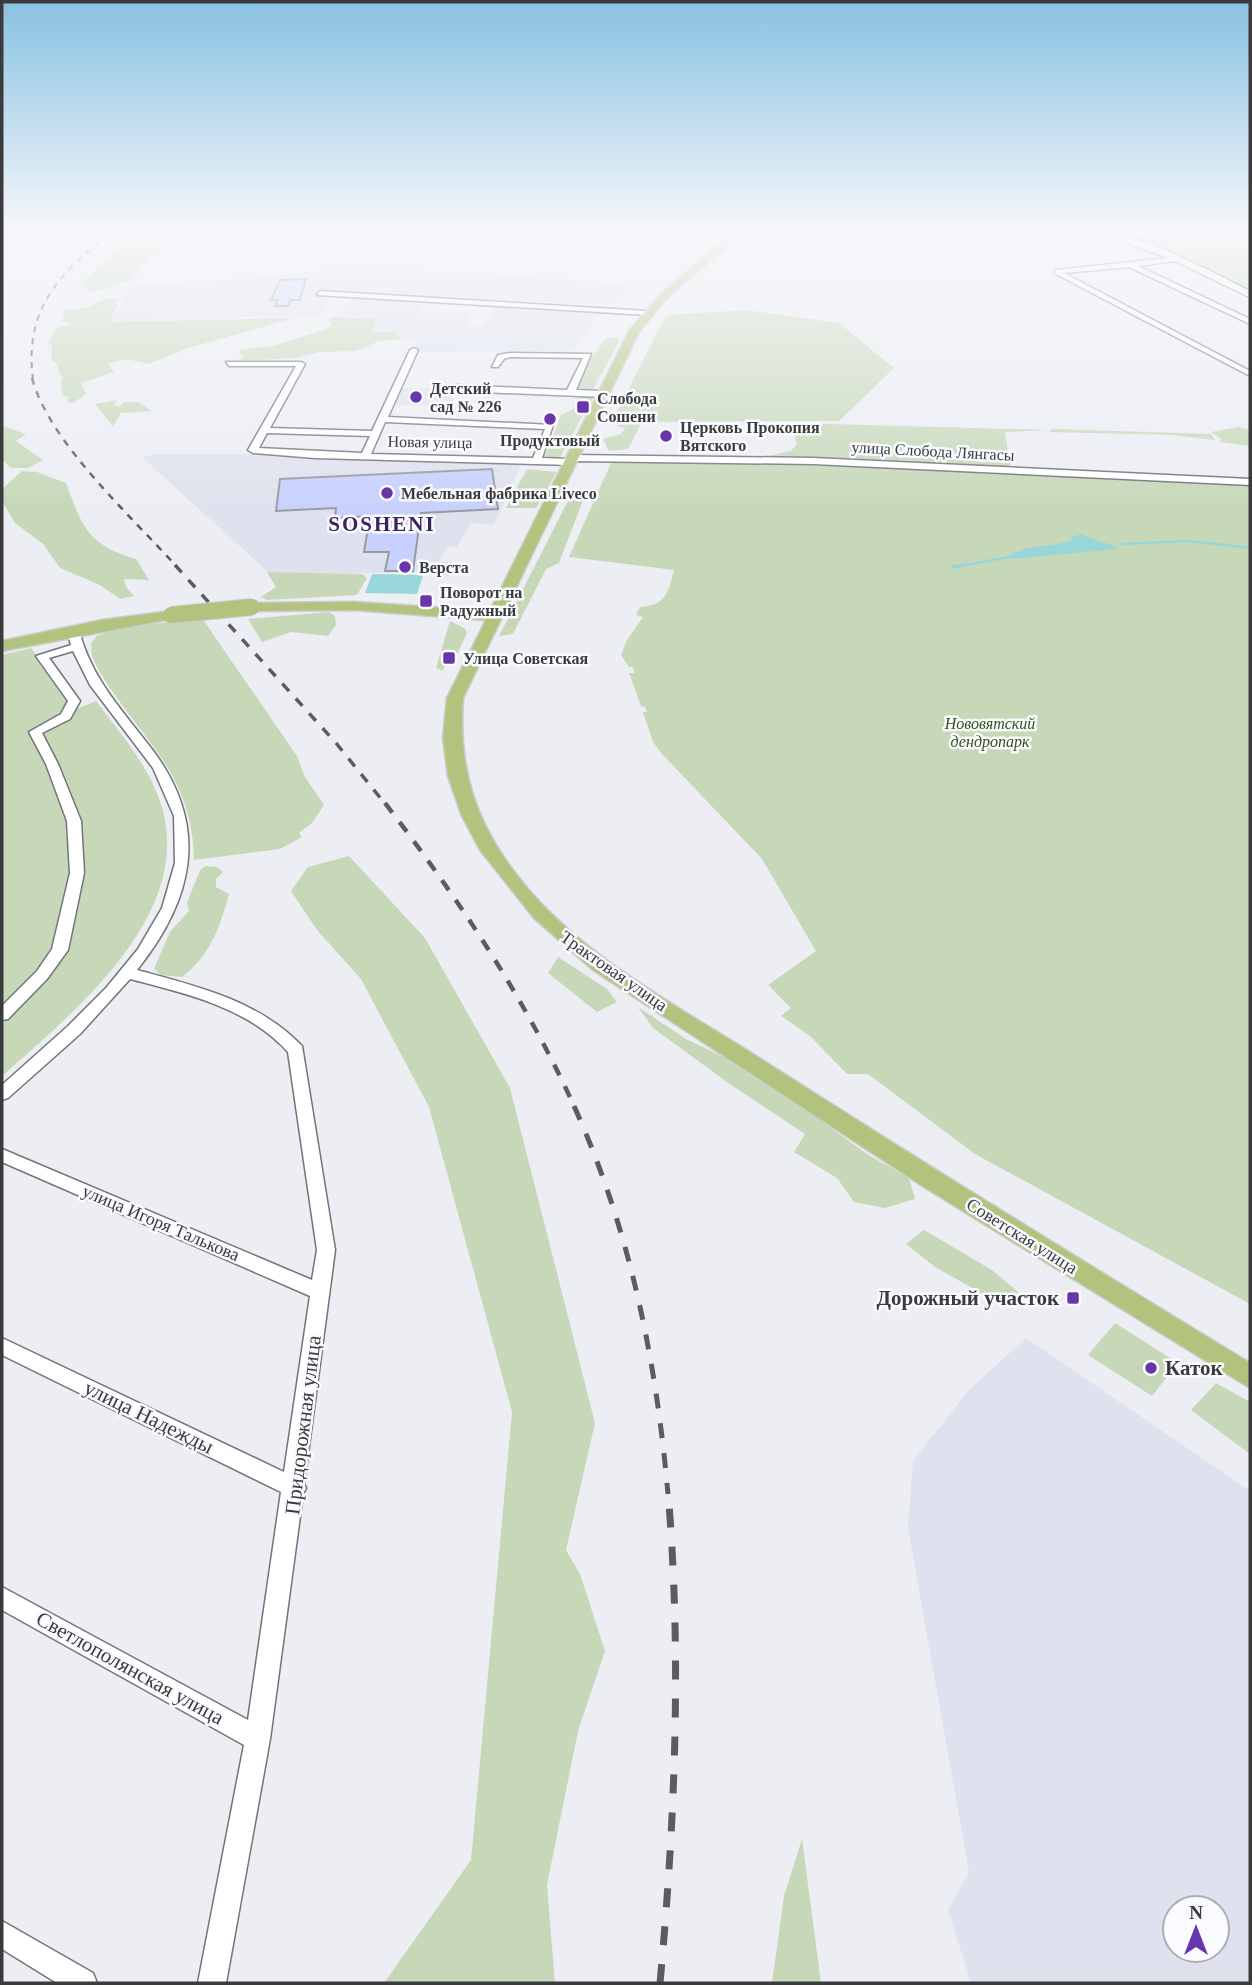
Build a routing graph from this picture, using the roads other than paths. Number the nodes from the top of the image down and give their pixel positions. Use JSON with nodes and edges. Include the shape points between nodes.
{"nodes":[{"id":1,"x":639,"y":325,"type":"edge"},
{"id":2,"x":1156,"y":325,"type":"edge"},
{"id":3,"x":414,"y":350,"type":"dead end"},
{"id":4,"x":229,"y":363,"type":"dead end"},
{"id":5,"x":495,"y":365,"type":"dead end"},
{"id":6,"x":1250,"y":374,"type":"edge"},
{"id":7,"x":457,"y":388,"type":"dead end"},
{"id":8,"x":570,"y":393,"type":"junction"},
{"id":9,"x":603,"y":394,"type":"junction"},
{"id":10,"x":383,"y":419,"type":"junction"},
{"id":11,"x":262,"y":430,"type":"junction"},
{"id":12,"x":376,"y":435,"type":"junction"},
{"id":13,"x":365,"y":456,"type":"junction"},
{"id":14,"x":572,"y":460,"type":"junction"},
{"id":15,"x":536,"y":461,"type":"junction"},
{"id":16,"x":1250,"y":481,"type":"edge"},
{"id":17,"x":508,"y":591,"type":"junction"},
{"id":18,"x":422,"y":609,"type":"junction"},
{"id":19,"x":495,"y":615,"type":"junction"},
{"id":20,"x":74,"y":630,"type":"junction"},
{"id":21,"x":482,"y":640,"type":"junction"},
{"id":22,"x":2,"y":646,"type":"edge"},
{"id":23,"x":76,"y":647,"type":"junction"},
{"id":24,"x":128,"y":973,"type":"junction"},
{"id":25,"x":2,"y":1015,"type":"edge"},
{"id":26,"x":795,"y":1091,"type":"joint"},
{"id":27,"x":2,"y":1094,"type":"edge"},
{"id":28,"x":2,"y":1155,"type":"edge"},
{"id":29,"x":320,"y":1292,"type":"junction"},
{"id":30,"x":2,"y":1346,"type":"edge"},
{"id":31,"x":1250,"y":1377,"type":"edge"},
{"id":32,"x":295,"y":1488,"type":"junction"},
{"id":33,"x":2,"y":1598,"type":"edge"},
{"id":34,"x":258,"y":1739,"type":"junction"},
{"id":35,"x":2,"y":1934,"type":"edge"},
{"id":36,"x":83,"y":1983,"type":"edge"},
{"id":37,"x":212,"y":1983,"type":"edge"}],
"edges":[{"from":1,"to":9,"type":"main road"},
{"from":2,"to":6,"type":"street"},
{"from":3,"to":10,"type":"street"},
{"from":4,"to":11,"type":"street","via":[[301,364]]},
{"from":5,"to":8,"type":"street","via":[[510,355],[588,356]]},
{"from":7,"to":8,"type":"street"},
{"from":8,"to":9,"type":"street"},
{"from":9,"to":14,"type":"main road"},
{"from":10,"to":12,"type":"street"},
{"from":10,"to":15,"type":"street","via":[[550,427]]},
{"from":11,"to":12,"type":"street"},
{"from":11,"to":13,"type":"street","name":"Новая улица","via":[[253,450]]},
{"from":12,"to":13,"type":"street"},
{"from":13,"to":15,"type":"street","name":"Новая улица"},
{"from":14,"to":15,"type":"street","name":"Новая улица"},
{"from":14,"to":16,"type":"street","name":"улица Слобода Лянгасы","via":[[813,461]]},
{"from":14,"to":17,"type":"main road"},
{"from":17,"to":18,"type":"main road","via":[[476,605]]},
{"from":17,"to":19,"type":"main road","name":"Трактовая улица"},
{"from":18,"to":19,"type":"main road"},
{"from":18,"to":20,"type":"main road","bridge":true,"via":[[252,607]]},
{"from":18,"to":21,"type":"main road","via":[[475,626]]},
{"from":19,"to":21,"type":"main road","name":"Трактовая улица"},
{"from":20,"to":22,"type":"main road"},
{"from":20,"to":23,"type":"street"},
{"from":21,"to":26,"type":"main road","name":"Трактовая улица","via":[[454,698],[450,745],[460,787],[508,878],[562,938]]},
{"from":23,"to":24,"type":"street","via":[[93,678],[161,771],[179,817],[183,845],[174,897]]},
{"from":23,"to":25,"type":"street","via":[[43,656],[74,701],[65,716],[35,732],[74,821],[77,873],[60,950]]},
{"from":24,"to":27,"type":"street","via":[[92,1013]]},
{"from":24,"to":29,"type":"street","name":"Придорожная улица","via":[[237,1007],[288,1039],[296,1050],[326,1250]]},
{"from":26,"to":31,"type":"main road","name":"Советская улица"},
{"from":28,"to":29,"type":"street","name":"улица Игоря Талькова"},
{"from":29,"to":32,"type":"street","name":"Придорожная улица"},
{"from":30,"to":32,"type":"street","name":"улица Надежды"},
{"from":32,"to":34,"type":"street","name":"Придорожная улица"},
{"from":33,"to":34,"type":"street","name":"Светлополянская улица"},
{"from":34,"to":37,"type":"street","name":"Придорожная улица"},
{"from":35,"to":36,"type":"street"}]}
